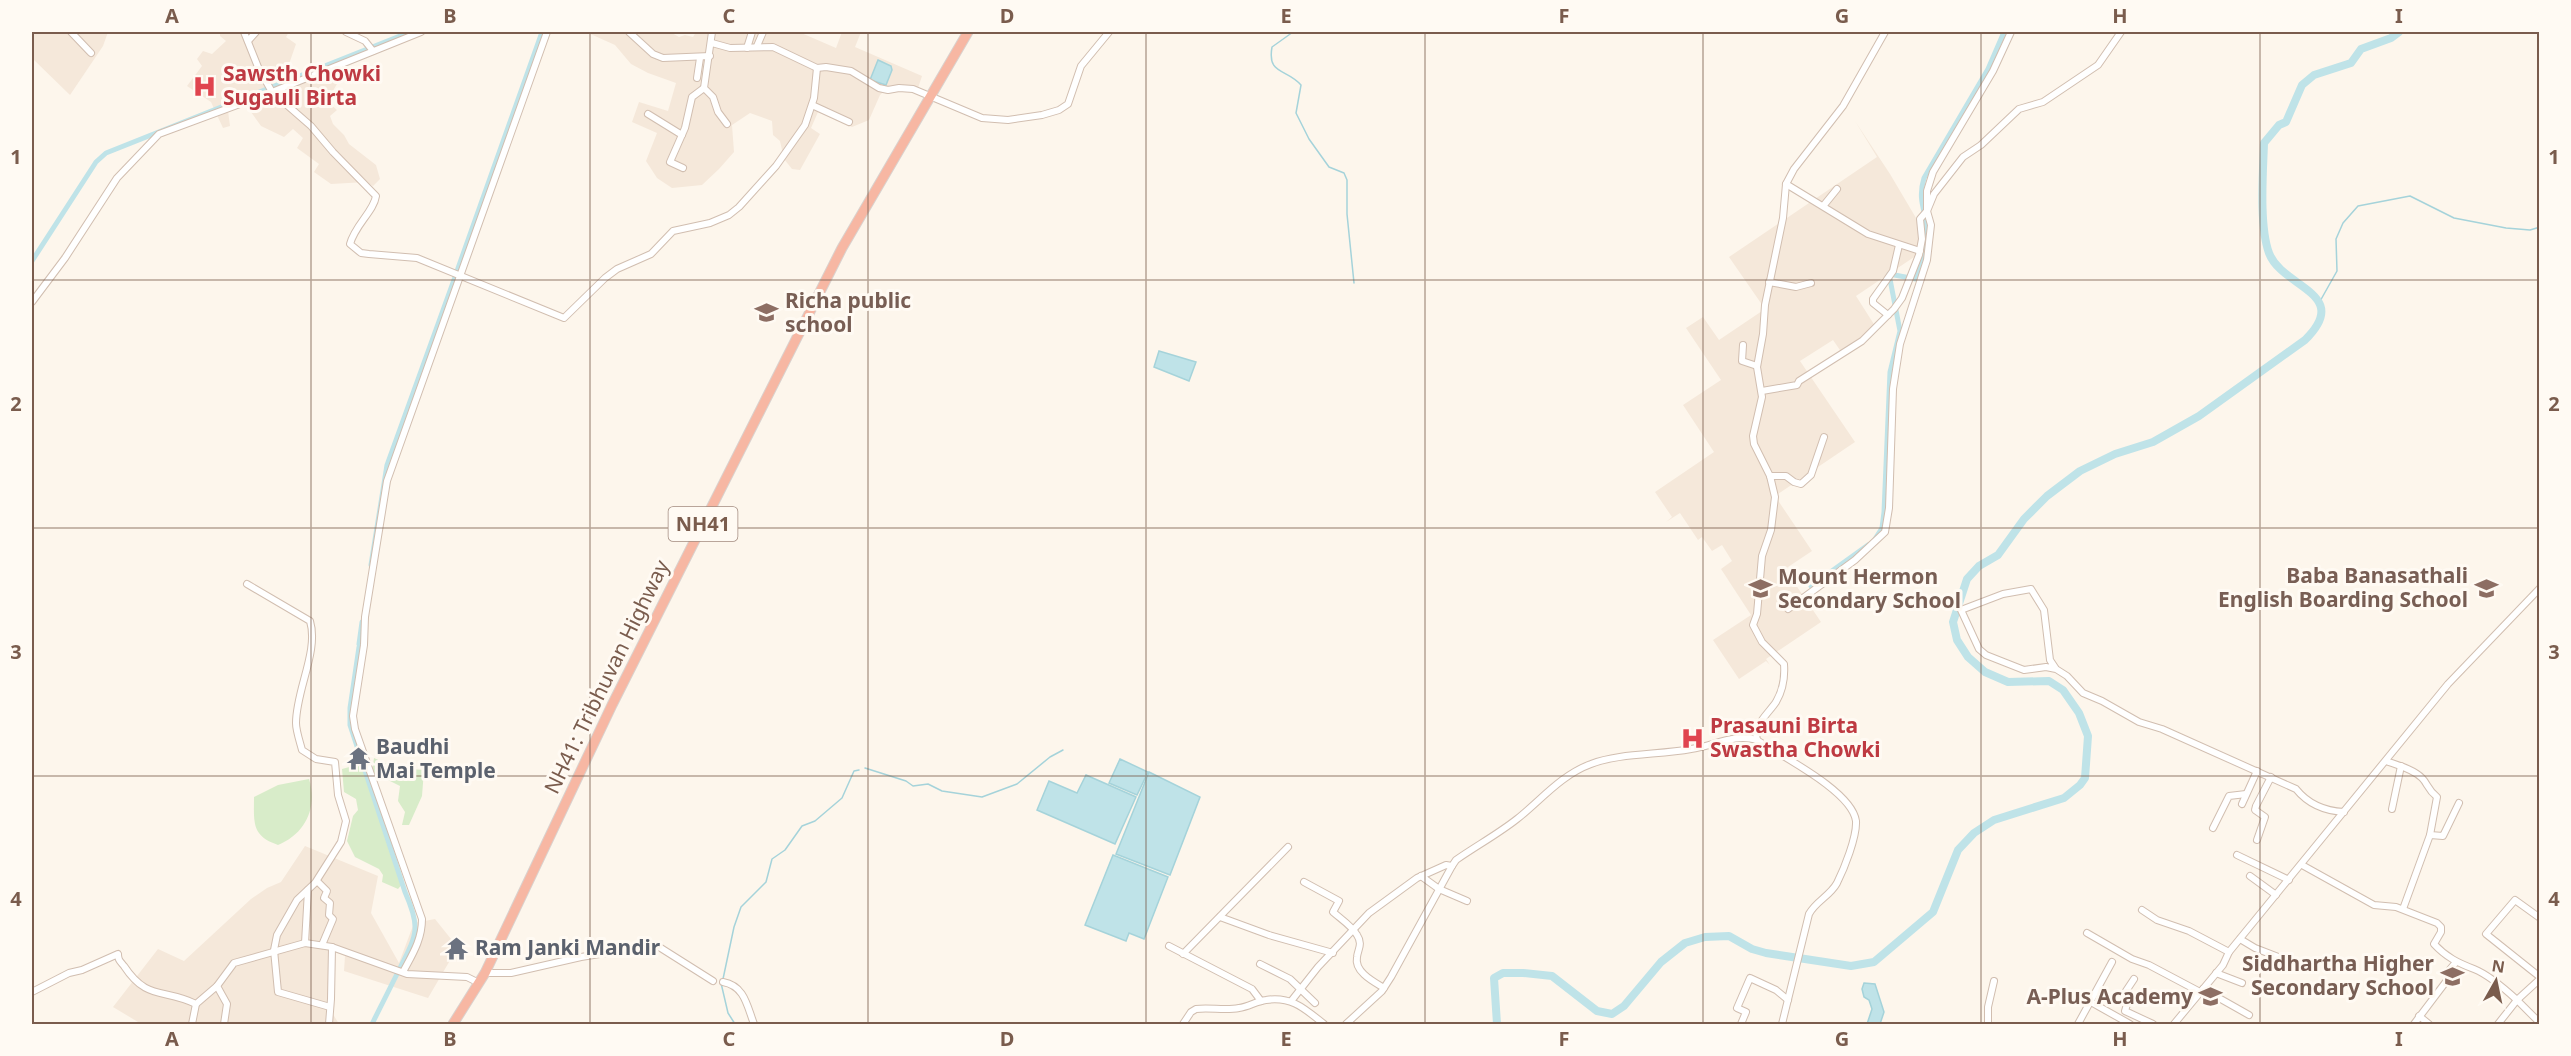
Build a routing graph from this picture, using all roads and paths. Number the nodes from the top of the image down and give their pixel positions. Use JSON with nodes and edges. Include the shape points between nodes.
{"nodes":[{"id":1,"x":71,"y":32,"type":"edge"},
{"id":2,"x":244,"y":32,"type":"edge"},
{"id":3,"x":256,"y":32,"type":"edge"},
{"id":4,"x":346,"y":32,"type":"edge"},
{"id":5,"x":421,"y":32,"type":"edge"},
{"id":6,"x":547,"y":32,"type":"edge"},
{"id":7,"x":628,"y":32,"type":"edge"},
{"id":8,"x":712,"y":32,"type":"edge"},
{"id":9,"x":752,"y":32,"type":"edge"},
{"id":10,"x":763,"y":32,"type":"edge"},
{"id":11,"x":969,"y":32,"type":"edge"},
{"id":12,"x":1109,"y":32,"type":"edge"},
{"id":13,"x":1885,"y":32,"type":"edge"},
{"id":14,"x":2011,"y":32,"type":"edge"},
{"id":15,"x":2121,"y":32,"type":"edge"},
{"id":16,"x":248,"y":41,"type":"junction"},
{"id":17,"x":712,"y":43,"type":"junction"},
{"id":18,"x":757,"y":46,"type":"junction"},
{"id":19,"x":747,"y":48,"type":"junction"},
{"id":20,"x":373,"y":51,"type":"junction"},
{"id":21,"x":91,"y":53,"type":"dead end"},
{"id":22,"x":710,"y":56,"type":"junction"},
{"id":23,"x":700,"y":58,"type":"junction"},
{"id":24,"x":817,"y":69,"type":"junction"},
{"id":25,"x":697,"y":78,"type":"dead end"},
{"id":26,"x":704,"y":88,"type":"junction"},
{"id":27,"x":271,"y":90,"type":"junction"},
{"id":28,"x":930,"y":97,"type":"junction"},
{"id":29,"x":812,"y":105,"type":"junction"},
{"id":30,"x":648,"y":114,"type":"dead end"},
{"id":31,"x":849,"y":122,"type":"dead end"},
{"id":32,"x":727,"y":124,"type":"dead end"},
{"id":33,"x":682,"y":135,"type":"junction"},
{"id":34,"x":683,"y":168,"type":"dead end"},
{"id":35,"x":1786,"y":184,"type":"junction"},
{"id":36,"x":1837,"y":189,"type":"dead end"},
{"id":37,"x":1824,"y":205,"type":"junction"},
{"id":38,"x":1927,"y":211,"type":"junction"},
{"id":39,"x":1899,"y":245,"type":"junction"},
{"id":40,"x":1920,"y":251,"type":"junction"},
{"id":41,"x":460,"y":275,"type":"junction"},
{"id":42,"x":1769,"y":282,"type":"junction"},
{"id":43,"x":1811,"y":283,"type":"dead end"},
{"id":44,"x":32,"y":302,"type":"edge"},
{"id":45,"x":1888,"y":315,"type":"junction"},
{"id":46,"x":1743,"y":345,"type":"dead end"},
{"id":47,"x":1757,"y":366,"type":"junction"},
{"id":48,"x":1761,"y":391,"type":"junction"},
{"id":49,"x":1824,"y":437,"type":"dead end"},
{"id":50,"x":1770,"y":476,"type":"junction"},
{"id":51,"x":247,"y":584,"type":"dead end"},
{"id":52,"x":2538,"y":591,"type":"edge"},
{"id":53,"x":1788,"y":609,"type":"dead end"},
{"id":54,"x":2056,"y":669,"type":"junction"},
{"id":55,"x":1757,"y":740,"type":"junction"},
{"id":56,"x":2386,"y":761,"type":"junction"},
{"id":57,"x":2401,"y":766,"type":"junction"},
{"id":58,"x":2257,"y":771,"type":"junction"},
{"id":59,"x":2271,"y":777,"type":"junction"},
{"id":60,"x":2246,"y":794,"type":"junction"},
{"id":61,"x":2459,"y":803,"type":"dead end"},
{"id":62,"x":2242,"y":804,"type":"dead end"},
{"id":63,"x":2392,"y":809,"type":"dead end"},
{"id":64,"x":2344,"y":812,"type":"junction"},
{"id":65,"x":2213,"y":828,"type":"dead end"},
{"id":66,"x":2430,"y":835,"type":"junction"},
{"id":67,"x":2257,"y":840,"type":"dead end"},
{"id":68,"x":1288,"y":847,"type":"dead end"},
{"id":69,"x":2237,"y":855,"type":"dead end"},
{"id":70,"x":2302,"y":865,"type":"junction"},
{"id":71,"x":1452,"y":866,"type":"junction"},
{"id":72,"x":1421,"y":876,"type":"junction"},
{"id":73,"x":2250,"y":876,"type":"dead end"},
{"id":74,"x":316,"y":880,"type":"junction"},
{"id":75,"x":2289,"y":880,"type":"junction"},
{"id":76,"x":1304,"y":882,"type":"dead end"},
{"id":77,"x":1439,"y":889,"type":"junction"},
{"id":78,"x":308,"y":890,"type":"junction"},
{"id":79,"x":2276,"y":895,"type":"junction"},
{"id":80,"x":1467,"y":901,"type":"dead end"},
{"id":81,"x":2403,"y":909,"type":"junction"},
{"id":82,"x":2142,"y":910,"type":"dead end"},
{"id":83,"x":1220,"y":917,"type":"junction"},
{"id":84,"x":2540,"y":918,"type":"edge"},
{"id":85,"x":1354,"y":930,"type":"junction"},
{"id":86,"x":2087,"y":933,"type":"dead end"},
{"id":87,"x":2240,"y":939,"type":"junction"},
{"id":88,"x":305,"y":943,"type":"junction"},
{"id":89,"x":322,"y":945,"type":"junction"},
{"id":90,"x":1169,"y":946,"type":"dead end"},
{"id":91,"x":332,"y":947,"type":"junction"},
{"id":92,"x":274,"y":950,"type":"junction"},
{"id":93,"x":2229,"y":952,"type":"junction"},
{"id":94,"x":1333,"y":953,"type":"junction"},
{"id":95,"x":1183,"y":954,"type":"junction"},
{"id":96,"x":2112,"y":962,"type":"dead end"},
{"id":97,"x":2291,"y":962,"type":"dead end"},
{"id":98,"x":2456,"y":962,"type":"junction"},
{"id":99,"x":1260,"y":964,"type":"dead end"},
{"id":100,"x":402,"y":972,"type":"junction"},
{"id":101,"x":485,"y":973,"type":"junction"},
{"id":102,"x":2216,"y":973,"type":"junction"},
{"id":103,"x":2540,"y":978,"type":"edge"},
{"id":104,"x":2134,"y":979,"type":"dead end"},
{"id":105,"x":713,"y":981,"type":"dead end"},
{"id":106,"x":1994,"y":981,"type":"dead end"},
{"id":107,"x":723,"y":982,"type":"dead end"},
{"id":108,"x":479,"y":983,"type":"junction"},
{"id":109,"x":2242,"y":983,"type":"dead end"},
{"id":110,"x":217,"y":986,"type":"junction"},
{"id":111,"x":1384,"y":988,"type":"junction"},
{"id":112,"x":1301,"y":990,"type":"junction"},
{"id":113,"x":2201,"y":991,"type":"junction"},
{"id":114,"x":32,"y":992,"type":"edge"},
{"id":115,"x":1292,"y":1000,"type":"junction"},
{"id":116,"x":1788,"y":1000,"type":"junction"},
{"id":117,"x":2517,"y":1000,"type":"junction"},
{"id":118,"x":1261,"y":1001,"type":"junction"},
{"id":119,"x":2089,"y":1001,"type":"junction"},
{"id":120,"x":1315,"y":1003,"type":"dead end"},
{"id":121,"x":196,"y":1004,"type":"junction"},
{"id":122,"x":330,"y":1007,"type":"junction"},
{"id":123,"x":2249,"y":1015,"type":"dead end"},
{"id":124,"x":2419,"y":1016,"type":"junction"},
{"id":125,"x":2540,"y":1023,"type":"edge"},
{"id":126,"x":192,"y":1024,"type":"edge"},
{"id":127,"x":224,"y":1024,"type":"edge"},
{"id":128,"x":329,"y":1024,"type":"edge"},
{"id":129,"x":453,"y":1024,"type":"edge"},
{"id":130,"x":753,"y":1024,"type":"edge"},
{"id":131,"x":1183,"y":1024,"type":"edge"},
{"id":132,"x":1324,"y":1024,"type":"edge"},
{"id":133,"x":1346,"y":1024,"type":"edge"},
{"id":134,"x":1741,"y":1024,"type":"edge"},
{"id":135,"x":1782,"y":1024,"type":"edge"},
{"id":136,"x":1988,"y":1024,"type":"edge"},
{"id":137,"x":2078,"y":1024,"type":"edge"},
{"id":138,"x":2130,"y":1024,"type":"edge"},
{"id":139,"x":2153,"y":1024,"type":"edge"},
{"id":140,"x":2174,"y":1024,"type":"edge"},
{"id":141,"x":2414,"y":1024,"type":"edge"},
{"id":142,"x":2429,"y":1024,"type":"edge"},
{"id":143,"x":2498,"y":1024,"type":"edge"}],
"edges":[{"from":1,"to":21,"type":"street"},
{"from":2,"to":16,"type":"street"},
{"from":3,"to":16,"type":"street"},
{"from":4,"to":20,"type":"street","via":[[365,41]]},
{"from":5,"to":20,"type":"street"},
{"from":6,"to":41,"type":"street"},
{"from":7,"to":23,"type":"street","via":[[663,58]]},
{"from":8,"to":17,"type":"street"},
{"from":9,"to":19,"type":"street"},
{"from":10,"to":18,"type":"street"},
{"from":11,"to":28,"type":"highway","name":"NH41: Tribhuvan Highway","number":"NH41"},
{"from":12,"to":28,"type":"street","via":[[1085,60],[1068,104],[1059,110],[1042,115],[982,118]]},
{"from":13,"to":35,"type":"street","via":[[1843,106]]},
{"from":14,"to":38,"type":"street","via":[[1993,71],[1933,172],[1927,191]]},
{"from":15,"to":38,"type":"street","via":[[2098,65],[2043,102],[2019,109],[1963,157],[1934,194]]},
{"from":16,"to":27,"type":"street"},
{"from":17,"to":19,"type":"street"},
{"from":17,"to":22,"type":"street"},
{"from":18,"to":19,"type":"street"},
{"from":18,"to":24,"type":"street","via":[[773,47]]},
{"from":20,"to":27,"type":"street"},
{"from":22,"to":23,"type":"street"},
{"from":22,"to":26,"type":"street"},
{"from":23,"to":25,"type":"street"},
{"from":24,"to":28,"type":"street","via":[[851,71],[879,88],[913,89]]},
{"from":24,"to":29,"type":"street"},
{"from":26,"to":32,"type":"street"},
{"from":26,"to":33,"type":"street","via":[[692,97]]},
{"from":27,"to":41,"type":"street","via":[[376,195],[350,244],[361,253],[417,258]]},
{"from":27,"to":44,"type":"street","via":[[159,134],[117,178]]},
{"from":28,"to":101,"type":"highway","name":"NH41: Tribhuvan Highway","number":"NH41","via":[[842,248],[612,705]]},
{"from":29,"to":31,"type":"street"},
{"from":29,"to":41,"type":"street","via":[[796,139],[739,207],[710,224],[674,231],[651,254],[605,278],[564,318]]},
{"from":30,"to":33,"type":"street"},
{"from":33,"to":34,"type":"street","via":[[670,162]]},
{"from":35,"to":37,"type":"street"},
{"from":35,"to":42,"type":"street"},
{"from":36,"to":37,"type":"street"},
{"from":37,"to":39,"type":"street","via":[[1863,231]]},
{"from":38,"to":40,"type":"street","via":[[1920,219]]},
{"from":38,"to":53,"type":"street","via":[[1931,225],[1927,260],[1900,344],[1893,389],[1885,532],[1862,555]]},
{"from":39,"to":40,"type":"street"},
{"from":39,"to":45,"type":"street","via":[[1893,272],[1873,299]]},
{"from":40,"to":45,"type":"street","via":[[1902,298]]},
{"from":41,"to":100,"type":"street","via":[[387,481],[353,716],[422,919],[416,949]]},
{"from":42,"to":43,"type":"street","via":[[1796,287]]},
{"from":42,"to":47,"type":"street"},
{"from":45,"to":48,"type":"street","via":[[1862,341],[1797,384]]},
{"from":46,"to":47,"type":"street","via":[[1742,361]]},
{"from":47,"to":48,"type":"street"},
{"from":48,"to":50,"type":"street","via":[[1753,436],[1756,452]]},
{"from":49,"to":50,"type":"street","via":[[1811,475],[1801,484],[1786,476]]},
{"from":50,"to":55,"type":"street","via":[[1773,511],[1762,556],[1760,595],[1753,625],[1762,642],[1784,664],[1784,674],[1776,701],[1755,734]]},
{"from":51,"to":74,"type":"street","via":[[310,621],[314,634],[296,724],[302,750],[316,759],[334,762],[346,821],[341,842]]},
{"from":52,"to":56,"type":"street","via":[[2472,657]]},
{"from":54,"to":54,"type":"street","via":[[2024,670],[1986,655],[1979,649],[1961,610],[2003,594],[2031,589],[2044,610],[2050,660]]},
{"from":54,"to":58,"type":"street","via":[[2084,693],[2139,722]]},
{"from":55,"to":71,"type":"street","via":[[1737,736],[1690,749],[1590,764],[1562,780],[1516,820]]},
{"from":55,"to":116,"type":"street","via":[[1821,779],[1846,802],[1856,824],[1836,884],[1813,906],[1804,926]]},
{"from":56,"to":57,"type":"street"},
{"from":56,"to":64,"type":"street"},
{"from":57,"to":63,"type":"street"},
{"from":57,"to":66,"type":"street","via":[[2423,778],[2427,789],[2437,796]]},
{"from":58,"to":59,"type":"street"},
{"from":58,"to":60,"type":"street"},
{"from":59,"to":64,"type":"street","via":[[2330,811]]},
{"from":59,"to":67,"type":"street","via":[[2255,810],[2265,817]]},
{"from":60,"to":62,"type":"street"},
{"from":60,"to":65,"type":"street","via":[[2229,796]]},
{"from":61,"to":66,"type":"street","via":[[2443,836]]},
{"from":64,"to":70,"type":"street"},
{"from":66,"to":81,"type":"street"},
{"from":68,"to":83,"type":"street"},
{"from":69,"to":75,"type":"street"},
{"from":70,"to":75,"type":"street"},
{"from":70,"to":81,"type":"street","via":[[2374,905]]},
{"from":71,"to":72,"type":"street"},
{"from":71,"to":77,"type":"street"},
{"from":72,"to":77,"type":"street"},
{"from":72,"to":85,"type":"street","via":[[1369,913]]},
{"from":73,"to":79,"type":"street"},
{"from":74,"to":78,"type":"street"},
{"from":74,"to":89,"type":"street","via":[[327,891],[324,898],[330,903],[329,915],[333,919]]},
{"from":75,"to":79,"type":"street"},
{"from":76,"to":85,"type":"street","via":[[1339,902],[1333,912]]},
{"from":77,"to":80,"type":"street"},
{"from":77,"to":111,"type":"street"},
{"from":78,"to":88,"type":"street"},
{"from":78,"to":92,"type":"street","via":[[284,920]]},
{"from":79,"to":87,"type":"street"},
{"from":81,"to":98,"type":"street","via":[[2437,922],[2441,932],[2434,944]]},
{"from":82,"to":93,"type":"street"},
{"from":83,"to":94,"type":"street"},
{"from":83,"to":95,"type":"street"},
{"from":84,"to":103,"type":"street","via":[[2515,900],[2486,934]]},
{"from":85,"to":94,"type":"street"},
{"from":85,"to":111,"type":"street","via":[[1361,949],[1358,966]]},
{"from":86,"to":113,"type":"street"},
{"from":87,"to":93,"type":"street"},
{"from":87,"to":97,"type":"street"},
{"from":88,"to":89,"type":"street"},
{"from":88,"to":92,"type":"street"},
{"from":89,"to":91,"type":"street"},
{"from":90,"to":95,"type":"street"},
{"from":91,"to":100,"type":"street"},
{"from":91,"to":122,"type":"street"},
{"from":92,"to":110,"type":"street","via":[[234,963]]},
{"from":92,"to":122,"type":"street","via":[[278,992]]},
{"from":93,"to":102,"type":"street"},
{"from":94,"to":112,"type":"street"},
{"from":95,"to":118,"type":"street","via":[[1252,989]]},
{"from":96,"to":119,"type":"street"},
{"from":98,"to":117,"type":"street","via":[[2491,980]]},
{"from":98,"to":124,"type":"street","via":[[2447,973],[2448,979]]},
{"from":99,"to":112,"type":"street","via":[[1290,979]]},
{"from":100,"to":108,"type":"street","via":[[467,977]]},
{"from":101,"to":105,"type":"street","via":[[511,973],[656,945]]},
{"from":101,"to":108,"type":"highway","name":"NH41: Tribhuvan Highway","number":"NH41"},
{"from":102,"to":109,"type":"street"},
{"from":102,"to":113,"type":"street"},
{"from":103,"to":117,"type":"street"},
{"from":104,"to":139,"type":"street","via":[[2126,991],[2125,1011]]},
{"from":106,"to":136,"type":"street"},
{"from":107,"to":130,"type":"street","via":[[743,992]]},
{"from":108,"to":129,"type":"highway","name":"NH41: Tribhuvan Highway","number":"NH41"},
{"from":110,"to":121,"type":"street"},
{"from":110,"to":127,"type":"street","via":[[227,1004]]},
{"from":111,"to":133,"type":"street"},
{"from":112,"to":115,"type":"street"},
{"from":112,"to":120,"type":"street"},
{"from":113,"to":123,"type":"street"},
{"from":113,"to":140,"type":"street"},
{"from":114,"to":121,"type":"street","via":[[118,954],[132,980],[142,988],[180,996]]},
{"from":115,"to":118,"type":"street"},
{"from":115,"to":132,"type":"street"},
{"from":116,"to":134,"type":"street","via":[[1750,978],[1737,1008],[1746,1012]]},
{"from":116,"to":135,"type":"street"},
{"from":117,"to":125,"type":"street"},
{"from":117,"to":143,"type":"street"},
{"from":118,"to":131,"type":"street","via":[[1239,1008],[1196,1009]]},
{"from":119,"to":137,"type":"street"},
{"from":119,"to":138,"type":"street"},
{"from":121,"to":126,"type":"street"},
{"from":122,"to":128,"type":"street"},
{"from":124,"to":141,"type":"street"},
{"from":124,"to":142,"type":"street"}]}
